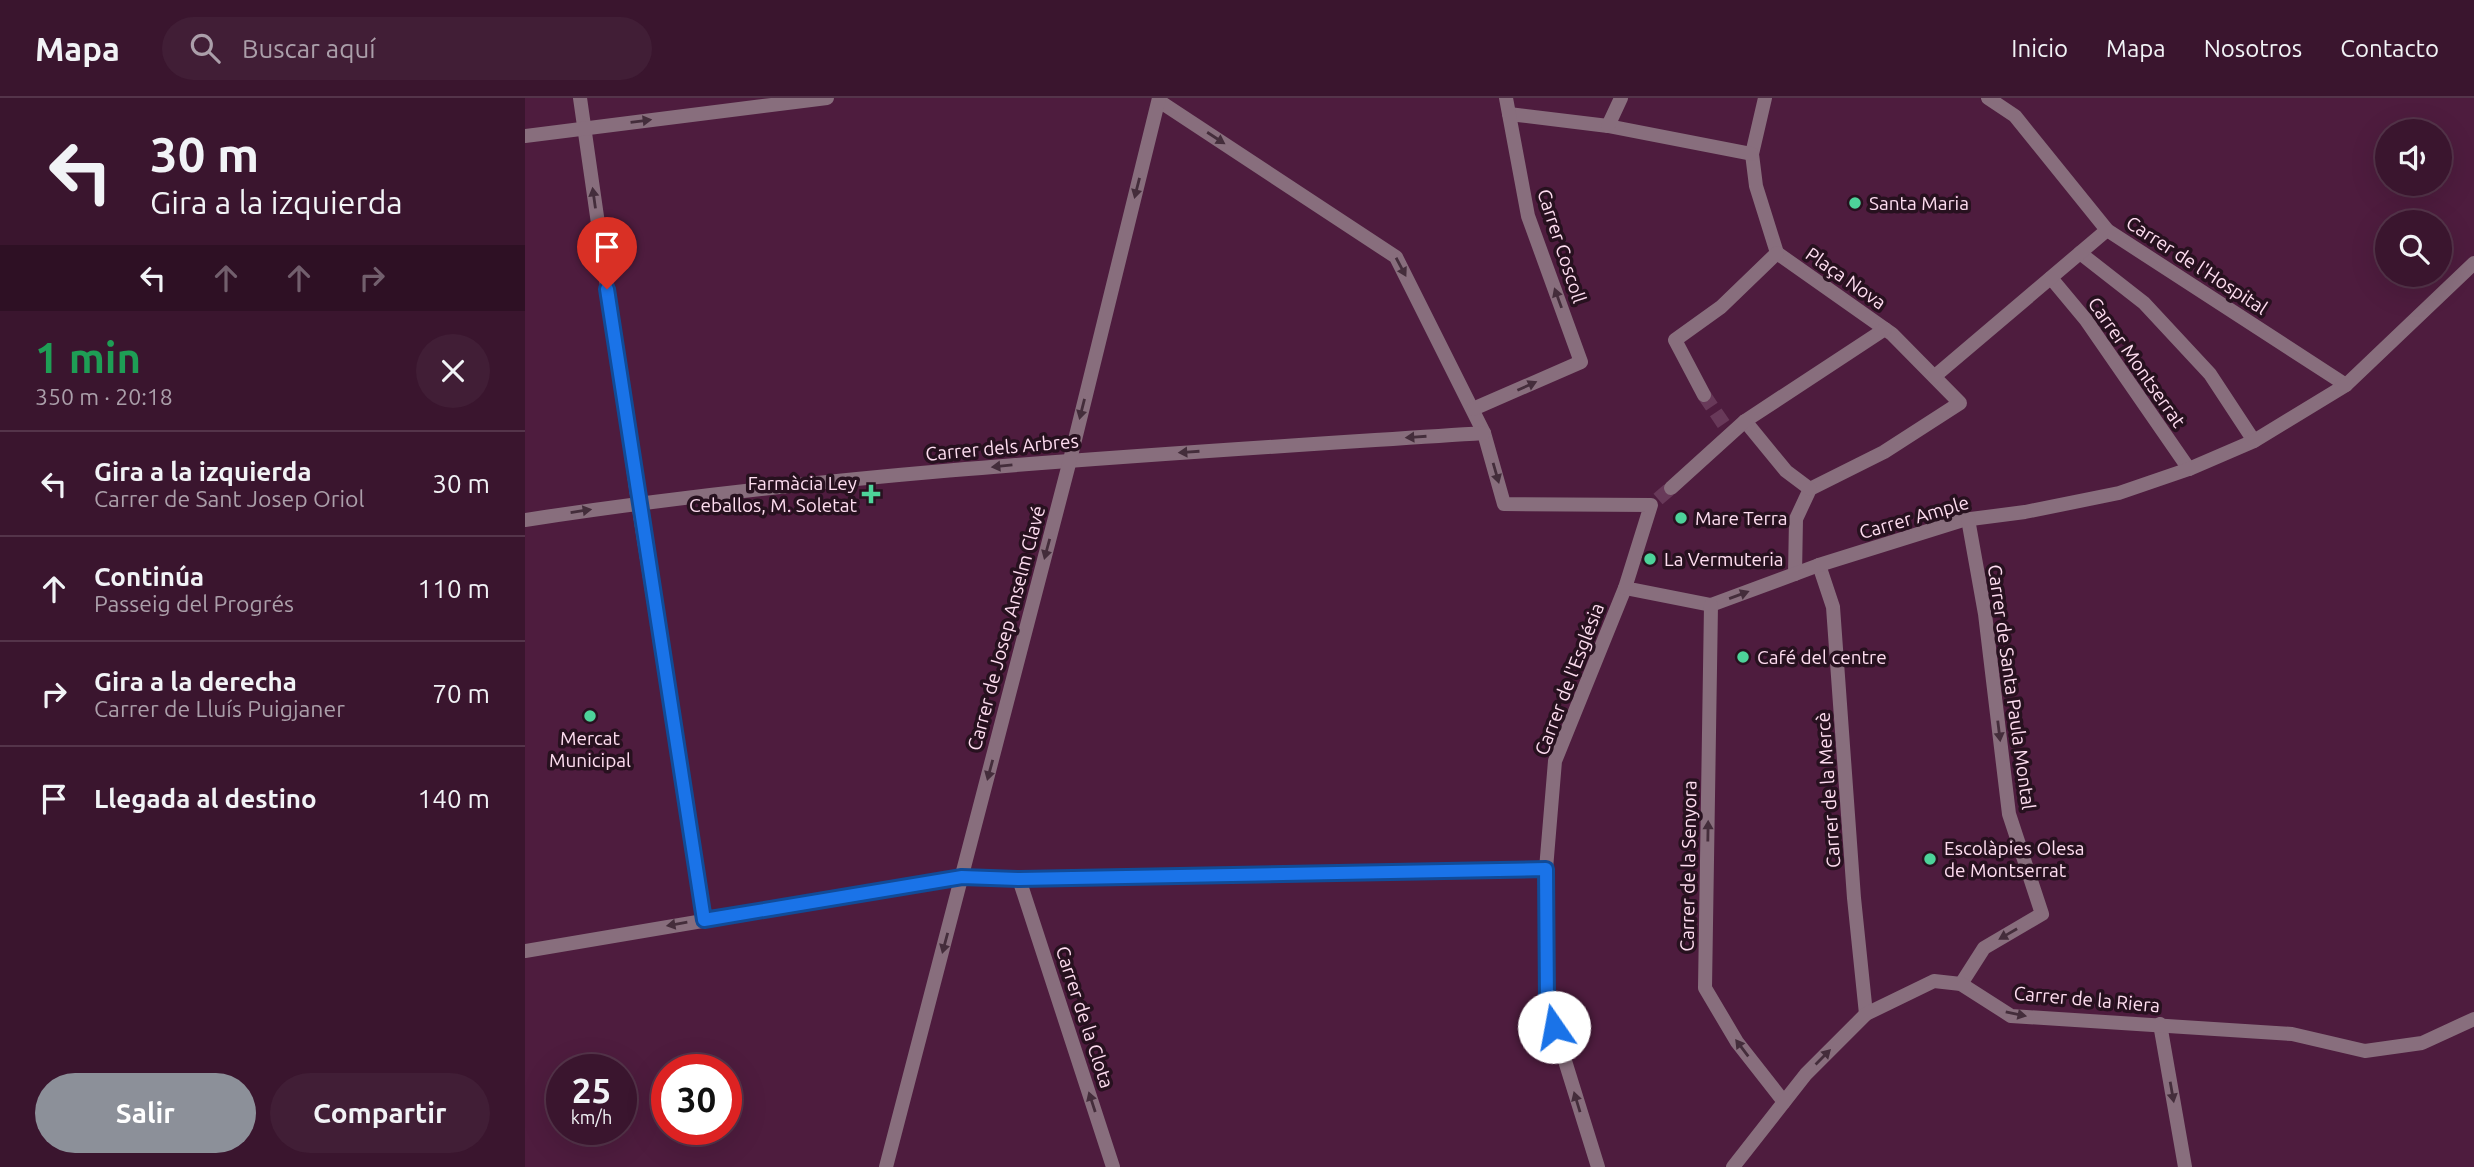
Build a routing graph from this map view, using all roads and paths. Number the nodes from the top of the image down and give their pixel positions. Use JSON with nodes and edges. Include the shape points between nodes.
{"nodes":[{"id":1,"x":580,"y":98,"type":"edge"},
{"id":2,"x":827,"y":98,"type":"edge"},
{"id":3,"x":1506,"y":98,"type":"edge"},
{"id":4,"x":1621,"y":98,"type":"edge"},
{"id":5,"x":1765,"y":98,"type":"edge"},
{"id":6,"x":1988,"y":98,"type":"edge"},
{"id":7,"x":1159,"y":99,"type":"edge"},
{"id":8,"x":1509,"y":114,"type":"junction"},
{"id":9,"x":1608,"y":126,"type":"junction"},
{"id":10,"x":584,"y":128,"type":"junction"},
{"id":11,"x":525,"y":136,"type":"edge"},
{"id":12,"x":1752,"y":154,"type":"junction"},
{"id":13,"x":2107,"y":230,"type":"junction"},
{"id":14,"x":1777,"y":253,"type":"junction"},
{"id":15,"x":2080,"y":253,"type":"junction"},
{"id":16,"x":2474,"y":263,"type":"edge"},
{"id":17,"x":2051,"y":278,"type":"junction"},
{"id":18,"x":1889,"y":332,"type":"junction"},
{"id":19,"x":1935,"y":376,"type":"junction"},
{"id":20,"x":2346,"y":385,"type":"junction"},
{"id":21,"x":1704,"y":395,"type":"tunnel mouth"},
{"id":22,"x":1473,"y":409,"type":"junction"},
{"id":23,"x":1745,"y":421,"type":"junction"},
{"id":24,"x":1484,"y":433,"type":"junction"},
{"id":25,"x":2254,"y":441,"type":"junction"},
{"id":26,"x":1070,"y":460,"type":"junction"},
{"id":27,"x":2189,"y":469,"type":"junction"},
{"id":28,"x":1671,"y":488,"type":"tunnel mouth"},
{"id":29,"x":1810,"y":489,"type":"junction"},
{"id":30,"x":638,"y":502,"type":"junction"},
{"id":31,"x":1968,"y":519,"type":"junction"},
{"id":32,"x":525,"y":520,"type":"edge"},
{"id":33,"x":1819,"y":565,"type":"junction"},
{"id":34,"x":1795,"y":574,"type":"junction"},
{"id":35,"x":1625,"y":588,"type":"junction"},
{"id":36,"x":1711,"y":605,"type":"junction"},
{"id":37,"x":1546,"y":869,"type":"junction"},
{"id":38,"x":962,"y":877,"type":"junction"},
{"id":39,"x":1019,"y":879,"type":"junction"},
{"id":40,"x":704,"y":920,"type":"junction"},
{"id":41,"x":525,"y":951,"type":"edge"},
{"id":42,"x":1961,"y":984,"type":"junction"},
{"id":43,"x":1866,"y":1014,"type":"junction"},
{"id":44,"x":2474,"y":1019,"type":"edge"},
{"id":45,"x":2160,"y":1024,"type":"junction"},
{"id":46,"x":1784,"y":1102,"type":"junction"},
{"id":47,"x":886,"y":1167,"type":"edge"},
{"id":48,"x":1114,"y":1167,"type":"edge"},
{"id":49,"x":1598,"y":1167,"type":"edge"},
{"id":50,"x":1733,"y":1167,"type":"edge"},
{"id":51,"x":2185,"y":1167,"type":"edge"}],
"edges":[{"from":1,"to":10,"type":"street"},
{"from":10,"to":2,"type":"street","one_way":true},
{"from":3,"to":8,"type":"street","name":"Carrer Coscoll"},
{"from":4,"to":9,"type":"street"},
{"from":5,"to":12,"type":"street"},
{"from":6,"to":13,"type":"street","name":"Carrer de l'Hospital","via":[[2015,117]]},
{"from":7,"to":22,"type":"street","one_way":true,"via":[[1396,257]]},
{"from":7,"to":26,"type":"street","name":"Carrer de Josep Anselm Clavé","one_way":true},
{"from":8,"to":9,"type":"street"},
{"from":22,"to":8,"type":"street","name":"Carrer Coscoll","one_way":true,"via":[[1581,362],[1528,216]]},
{"from":9,"to":12,"type":"street"},
{"from":10,"to":11,"type":"street"},
{"from":30,"to":10,"type":"street","one_way":true},
{"from":12,"to":14,"type":"street","via":[[1756,186]]},
{"from":13,"to":15,"type":"street"},
{"from":13,"to":20,"type":"street","name":"Carrer de l'Hospital"},
{"from":14,"to":18,"type":"street","name":"Plaça Nova"},
{"from":14,"to":21,"type":"street","via":[[1721,307],[1675,340]]},
{"from":15,"to":17,"type":"street"},
{"from":15,"to":25,"type":"street","via":[[2144,303],[2210,374]]},
{"from":16,"to":20,"type":"street","name":"Carrer Ample"},
{"from":17,"to":19,"type":"street"},
{"from":17,"to":27,"type":"street","name":"Carrer Montserrat","via":[[2086,320]]},
{"from":18,"to":19,"type":"street","name":"Plaça Nova"},
{"from":18,"to":23,"type":"street"},
{"from":19,"to":29,"type":"street","name":"Plaça Nova","via":[[1960,403],[1884,452]]},
{"from":20,"to":25,"type":"street","name":"Carrer Ample"},
{"from":22,"to":24,"type":"street"},
{"from":23,"to":28,"type":"street","via":[[1727,430]]},
{"from":23,"to":29,"type":"street","via":[[1786,471]]},
{"from":24,"to":26,"type":"street","name":"Carrer dels Arbres","one_way":true},
{"from":24,"to":35,"type":"street","name":"Carrer de l'Església","one_way":true,"via":[[1504,504],[1655,502]]},
{"from":25,"to":27,"type":"street","name":"Carrer Ample"},
{"from":26,"to":30,"type":"street","name":"Carrer dels Arbres","one_way":true},
{"from":26,"to":38,"type":"street","name":"Carrer de Josep Anselm Clavé","one_way":true},
{"from":27,"to":31,"type":"street","name":"Carrer Ample","via":[[2119,493]]},
{"from":29,"to":34,"type":"street","via":[[1796,519]]},
{"from":32,"to":30,"type":"street","name":"Carrer dels Arbres","one_way":true},
{"from":30,"to":40,"type":"street"},
{"from":31,"to":33,"type":"street","name":"Carrer Ample"},
{"from":31,"to":42,"type":"street","name":"Carrer de Santa Paula Montal","one_way":true,"via":[[1985,614],[2009,814],[2042,914],[1984,948]]},
{"from":33,"to":34,"type":"street","name":"Carrer Ample"},
{"from":33,"to":43,"type":"street","name":"Carrer de la Mercè","via":[[1833,607]]},
{"from":36,"to":34,"type":"street","name":"Carrer Ample","one_way":true},
{"from":35,"to":36,"type":"street"},
{"from":35,"to":37,"type":"street","name":"Carrer de l'Església","via":[[1555,761]]},
{"from":46,"to":36,"type":"street","name":"Carrer de la Senyora","one_way":true,"via":[[1737,1042],[1706,988]]},
{"from":37,"to":39,"type":"street"},
{"from":49,"to":37,"type":"street","name":"Carrer de l'Església","one_way":true,"via":[[1547,1003]]},
{"from":38,"to":39,"type":"street"},
{"from":38,"to":40,"type":"street"},
{"from":38,"to":47,"type":"street","name":"Carrer de Josep Anselm Clavé","one_way":true},
{"from":48,"to":39,"type":"street","name":"Carrer de la Clota","one_way":true},
{"from":40,"to":41,"type":"street","one_way":true},
{"from":42,"to":43,"type":"street","via":[[1934,981]]},
{"from":42,"to":45,"type":"street","name":"Carrer de la Riera","one_way":true,"via":[[2011,1016]]},
{"from":46,"to":43,"type":"street","one_way":true},
{"from":44,"to":45,"type":"street","name":"Carrer de la Riera","via":[[2422,1043],[2365,1051],[2292,1034]]},
{"from":45,"to":51,"type":"street","one_way":true},
{"from":46,"to":50,"type":"street"}]}
